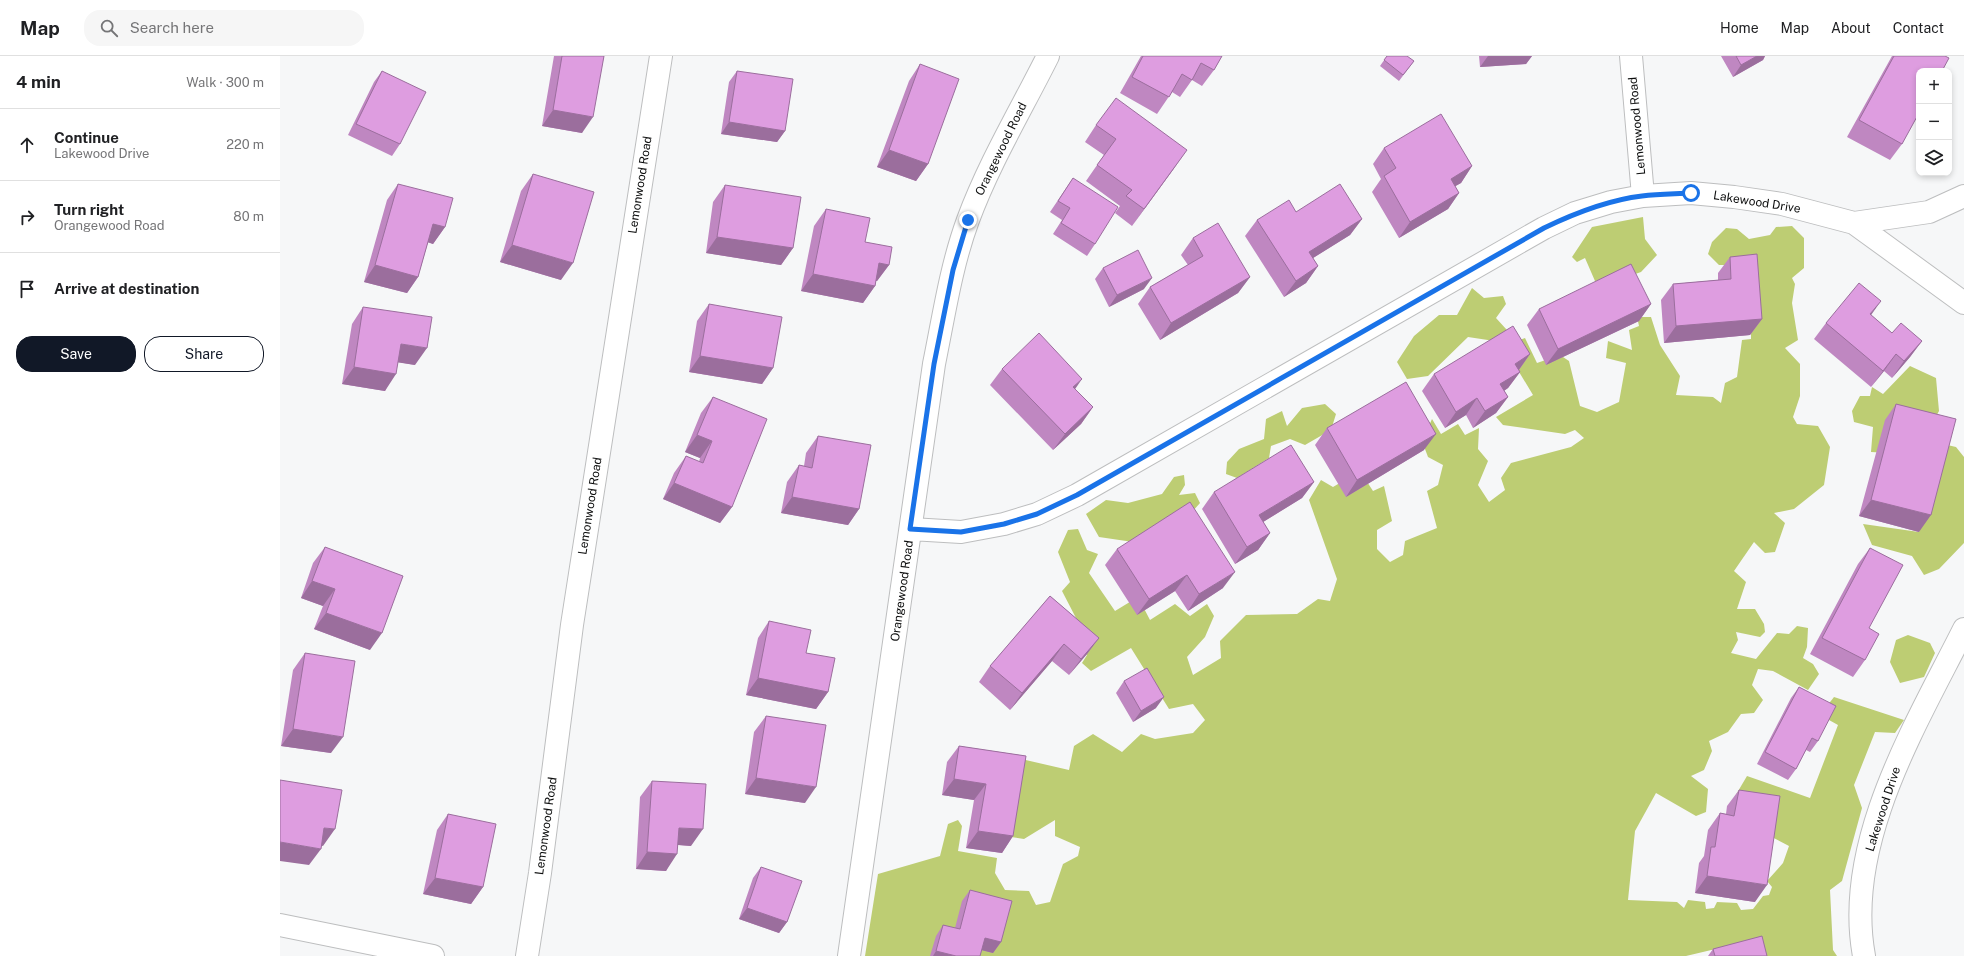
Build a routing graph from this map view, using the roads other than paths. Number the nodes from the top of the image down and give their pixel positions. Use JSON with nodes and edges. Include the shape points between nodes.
{"nodes":[{"id":1,"x":660,"y":56,"type":"edge"},
{"id":2,"x":1048,"y":56,"type":"edge"},
{"id":3,"x":1631,"y":56,"type":"edge"},
{"id":4,"x":1643,"y":196,"type":"junction"},
{"id":5,"x":1964,"y":196,"type":"edge"},
{"id":6,"x":1854,"y":223,"type":"junction"},
{"id":7,"x":1964,"y":303,"type":"edge"},
{"id":8,"x":910,"y":529,"type":"junction"},
{"id":9,"x":1964,"y":629,"type":"edge"},
{"id":10,"x":280,"y":926,"type":"edge"},
{"id":11,"x":433,"y":956,"type":"edge"},
{"id":12,"x":527,"y":956,"type":"edge"},
{"id":13,"x":849,"y":956,"type":"edge"},
{"id":14,"x":1864,"y":956,"type":"edge"}],
"edges":[{"from":1,"to":12,"type":"street","name":"Lemonwood Road","via":[[572,625]]},
{"from":2,"to":8,"type":"street","name":"Orangewood Road","via":[[989,172],[968,220],[953,270],[934,364]]},
{"from":3,"to":4,"type":"street","name":"Lemonwood Road"},
{"from":4,"to":6,"type":"street","name":"Lakewood Drive","via":[[1691,193],[1734,196],[1782,204]]},
{"from":4,"to":8,"type":"street","name":"Lakewood Drive","via":[[1575,213],[1544,228],[1084,491],[1037,514],[1004,524],[961,532]]},
{"from":5,"to":6,"type":"street","via":[[1929,212]]},
{"from":6,"to":7,"type":"street","name":"Lakewood Drive"},
{"from":8,"to":13,"type":"street","name":"Orangewood Road"},
{"from":9,"to":14,"type":"street","name":"Lakewood Drive","via":[[1891,776],[1875,824],[1864,872],[1861,912]]},
{"from":10,"to":11,"type":"street"}]}
